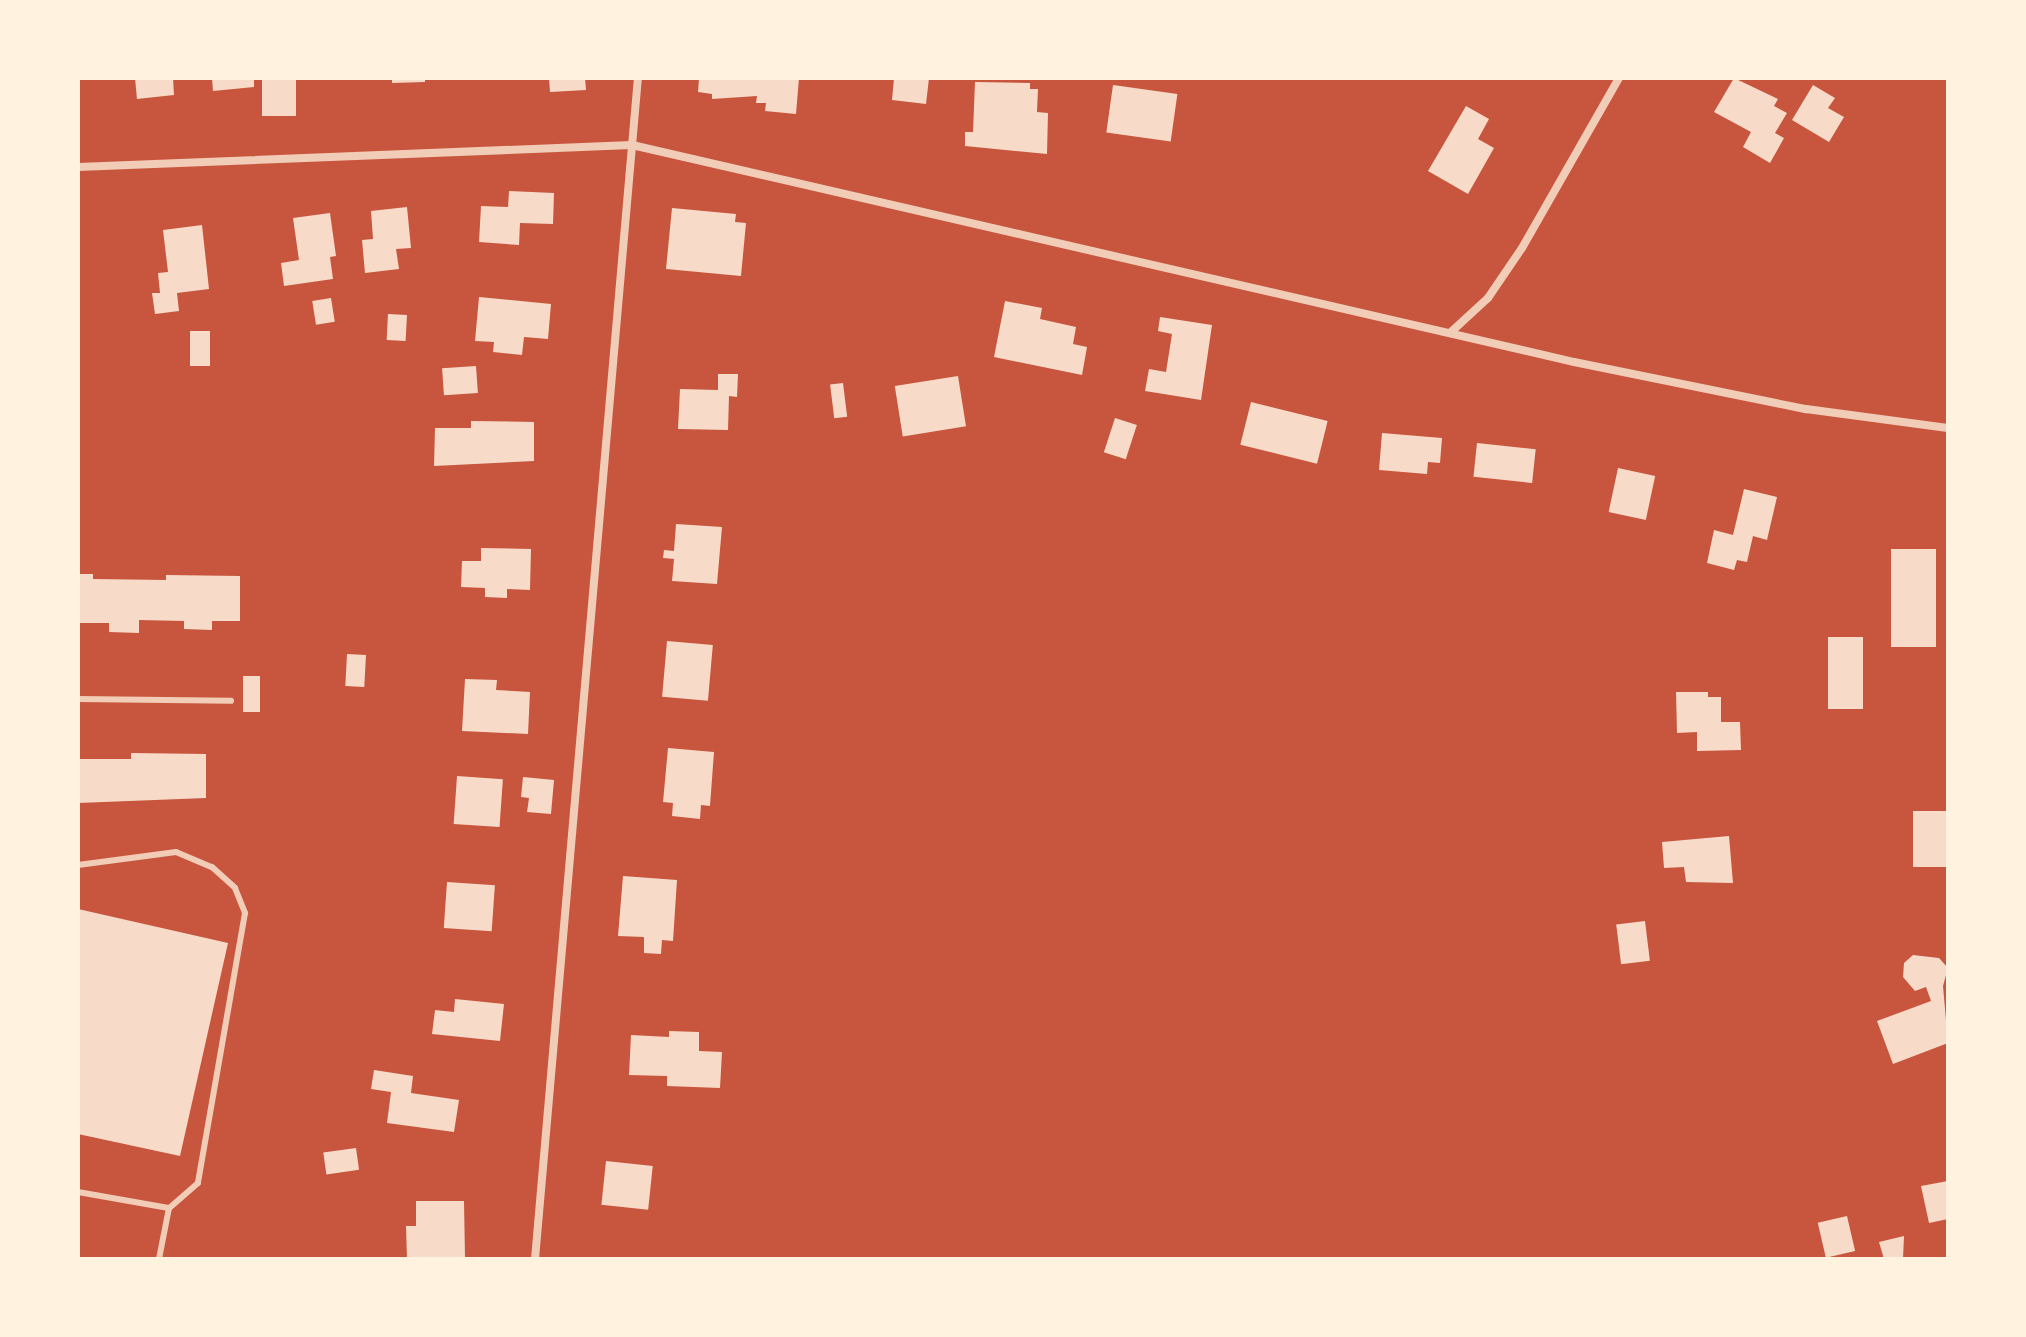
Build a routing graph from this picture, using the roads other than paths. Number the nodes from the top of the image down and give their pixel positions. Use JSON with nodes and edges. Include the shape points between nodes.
{"nodes":[{"id":1,"x":638,"y":78,"type":"edge"},
{"id":2,"x":1619,"y":78,"type":"edge"},
{"id":3,"x":632,"y":145,"type":"junction"},
{"id":4,"x":78,"y":167,"type":"edge"},
{"id":5,"x":1451,"y":332,"type":"junction"},
{"id":6,"x":1948,"y":428,"type":"edge"},
{"id":7,"x":78,"y":699,"type":"edge"},
{"id":8,"x":231,"y":701,"type":"dead end"},
{"id":9,"x":78,"y":865,"type":"edge"},
{"id":10,"x":78,"y":1192,"type":"edge"},
{"id":11,"x":169,"y":1208,"type":"junction"},
{"id":12,"x":159,"y":1259,"type":"edge"},
{"id":13,"x":535,"y":1259,"type":"edge"}],
"edges":[{"from":1,"to":3,"type":"street"},
{"from":2,"to":5,"type":"street","via":[[1522,248],[1488,298]]},
{"from":3,"to":4,"type":"street"},
{"from":3,"to":5,"type":"street"},
{"from":3,"to":13,"type":"street"},
{"from":5,"to":6,"type":"street","via":[[1806,409]]},
{"from":7,"to":8,"type":"lane"},
{"from":9,"to":11,"type":"lane","via":[[176,852],[212,867],[235,888],[245,913],[198,1183]]},
{"from":10,"to":11,"type":"lane"},
{"from":11,"to":12,"type":"lane"}]}
